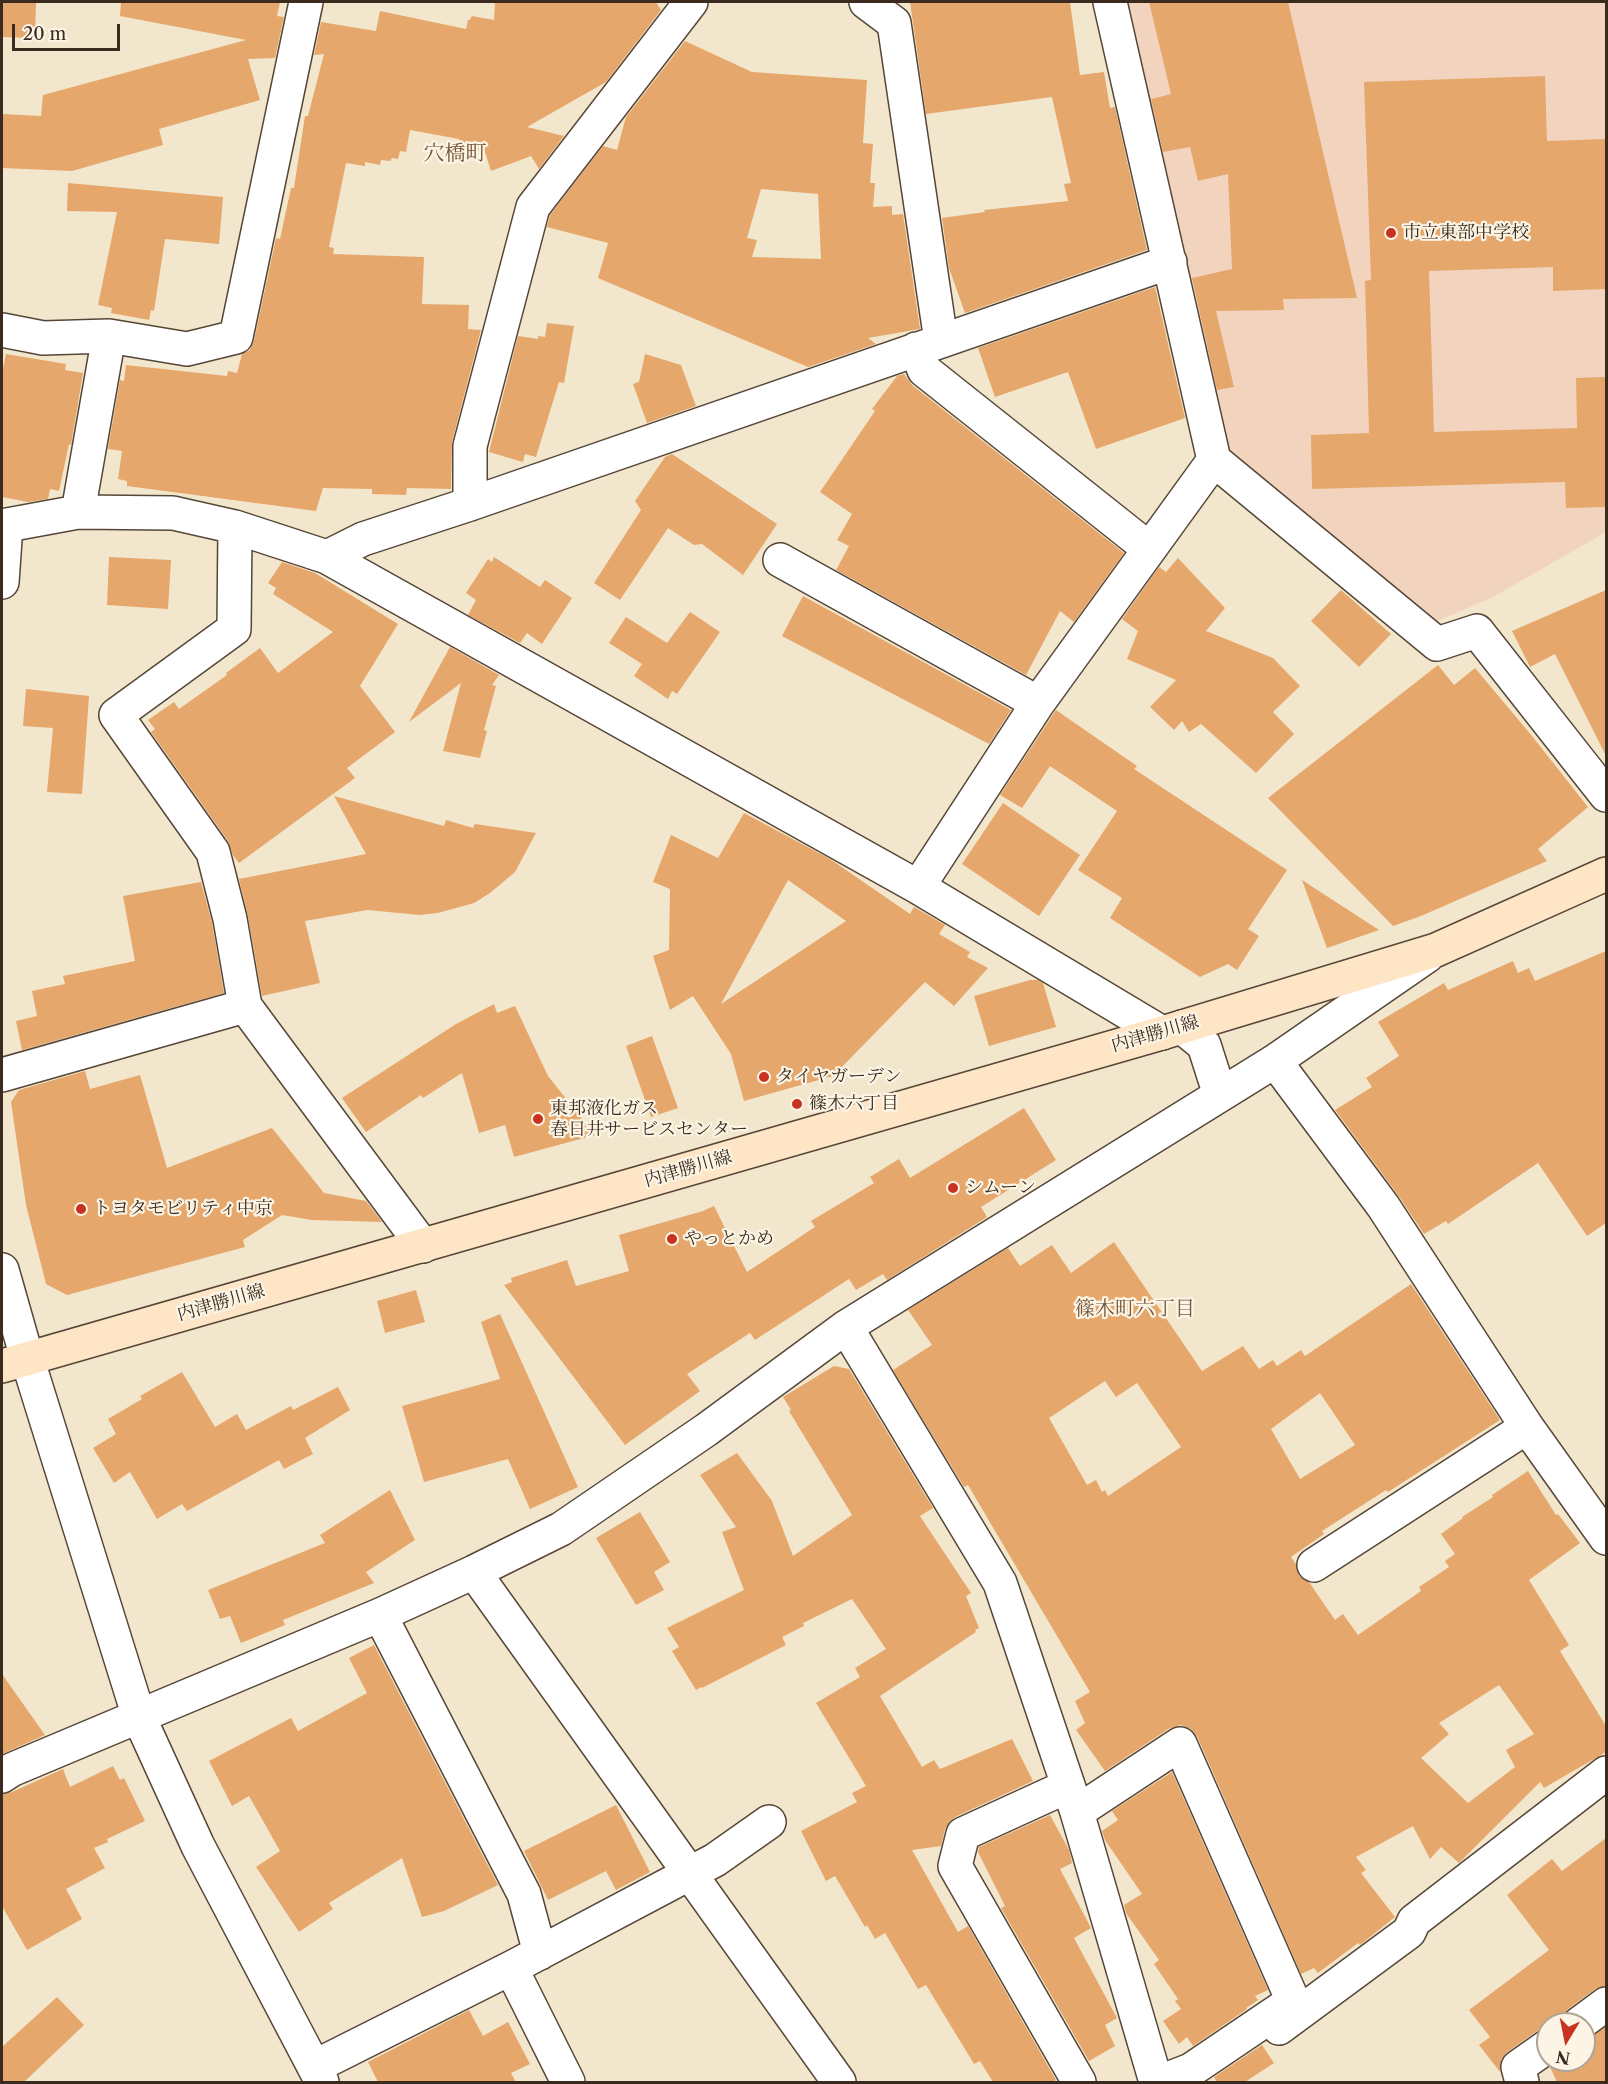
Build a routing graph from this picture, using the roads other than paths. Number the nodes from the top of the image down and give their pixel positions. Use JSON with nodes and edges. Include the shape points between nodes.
{"nodes":[{"id":1,"x":306,"y":2,"type":"edge"},
{"id":2,"x":691,"y":2,"type":"edge"},
{"id":3,"x":866,"y":2,"type":"edge"},
{"id":4,"x":1110,"y":2,"type":"edge"},
{"id":5,"x":1170,"y":262,"type":"junction"},
{"id":6,"x":2,"y":330,"type":"edge"},
{"id":7,"x":110,"y":336,"type":"junction"},
{"id":8,"x":928,"y":345,"type":"junction"},
{"id":9,"x":1214,"y":460,"type":"junction"},
{"id":10,"x":470,"y":504,"type":"junction"},
{"id":11,"x":78,"y":512,"type":"junction"},
{"id":12,"x":4,"y":525,"type":"edge"},
{"id":13,"x":235,"y":527,"type":"junction"},
{"id":14,"x":1148,"y":548,"type":"junction"},
{"id":15,"x":327,"y":557,"type":"junction"},
{"id":16,"x":780,"y":560,"type":"dead end"},
{"id":17,"x":2,"y":582,"type":"edge"},
{"id":18,"x":1038,"y":703,"type":"junction"},
{"id":19,"x":1606,"y":795,"type":"edge"},
{"id":20,"x":1606,"y":874,"type":"edge"},
{"id":21,"x":918,"y":887,"type":"junction"},
{"id":22,"x":1436,"y":950,"type":"junction"},
{"id":23,"x":245,"y":1006,"type":"junction"},
{"id":24,"x":1172,"y":1030,"type":"junction"},
{"id":25,"x":1275,"y":1061,"type":"junction"},
{"id":26,"x":2,"y":1075,"type":"edge"},
{"id":27,"x":1220,"y":1095,"type":"junction"},
{"id":28,"x":423,"y":1246,"type":"junction"},
{"id":29,"x":2,"y":1270,"type":"edge"},
{"id":30,"x":846,"y":1327,"type":"junction"},
{"id":31,"x":14,"y":1362,"type":"edge"},
{"id":32,"x":1527,"y":1427,"type":"junction"},
{"id":33,"x":1606,"y":1538,"type":"edge"},
{"id":34,"x":1314,"y":1565,"type":"dead end"},
{"id":35,"x":474,"y":1572,"type":"junction"},
{"id":36,"x":380,"y":1615,"type":"junction"},
{"id":37,"x":140,"y":1716,"type":"junction"},
{"id":38,"x":1606,"y":1773,"type":"edge"},
{"id":39,"x":2,"y":1776,"type":"edge"},
{"id":40,"x":1072,"y":1799,"type":"junction"},
{"id":41,"x":769,"y":1822,"type":"dead end"},
{"id":42,"x":689,"y":1873,"type":"junction"},
{"id":43,"x":540,"y":1953,"type":"junction"},
{"id":44,"x":511,"y":1968,"type":"junction"},
{"id":45,"x":1536,"y":2054,"type":"edge"},
{"id":46,"x":318,"y":2075,"type":"edge"},
{"id":47,"x":568,"y":2082,"type":"edge"},
{"id":48,"x":839,"y":2082,"type":"edge"},
{"id":49,"x":1079,"y":2082,"type":"edge"},
{"id":50,"x":1158,"y":2082,"type":"edge"},
{"id":51,"x":1205,"y":2082,"type":"edge"},
{"id":52,"x":1522,"y":2082,"type":"edge"}],
"edges":[{"from":1,"to":7,"type":"street","via":[[236,337],[187,349]]},
{"from":2,"to":10,"type":"street","via":[[533,207],[470,446]]},
{"from":3,"to":8,"type":"street","via":[[894,22]]},
{"from":4,"to":5,"type":"street"},
{"from":5,"to":8,"type":"street"},
{"from":5,"to":9,"type":"street"},
{"from":6,"to":7,"type":"street","via":[[43,338]]},
{"from":7,"to":11,"type":"street"},
{"from":8,"to":10,"type":"street"},
{"from":8,"to":14,"type":"street","via":[[924,370]]},
{"from":9,"to":14,"type":"street"},
{"from":9,"to":19,"type":"street","via":[[1437,644],[1477,631]]},
{"from":10,"to":15,"type":"street","via":[[363,540]]},
{"from":11,"to":12,"type":"street"},
{"from":11,"to":13,"type":"street","via":[[173,513]]},
{"from":12,"to":17,"type":"street"},
{"from":13,"to":15,"type":"street"},
{"from":13,"to":23,"type":"street","via":[[234,629],[116,715],[213,852],[230,919]]},
{"from":14,"to":18,"type":"street"},
{"from":15,"to":21,"type":"street"},
{"from":16,"to":18,"type":"street"},
{"from":18,"to":21,"type":"street"},
{"from":20,"to":22,"type":"main road","name":"内津勝川線"},
{"from":21,"to":24,"type":"street"},
{"from":22,"to":24,"type":"main road","name":"内津勝川線"},
{"from":22,"to":25,"type":"street"},
{"from":23,"to":26,"type":"street"},
{"from":23,"to":28,"type":"street"},
{"from":24,"to":27,"type":"street","via":[[1204,1045]]},
{"from":24,"to":28,"type":"main road","name":"内津勝川線"},
{"from":25,"to":27,"type":"street"},
{"from":25,"to":32,"type":"street","via":[[1383,1206]]},
{"from":27,"to":30,"type":"street"},
{"from":28,"to":31,"type":"main road","name":"内津勝川線"},
{"from":29,"to":31,"type":"street"},
{"from":30,"to":35,"type":"street","via":[[706,1430],[561,1529]]},
{"from":30,"to":40,"type":"street","via":[[1000,1583]]},
{"from":31,"to":37,"type":"street"},
{"from":32,"to":33,"type":"street"},
{"from":32,"to":34,"type":"street"},
{"from":35,"to":36,"type":"street"},
{"from":35,"to":42,"type":"street"},
{"from":36,"to":37,"type":"street"},
{"from":36,"to":43,"type":"street","via":[[524,1894]]},
{"from":37,"to":39,"type":"street"},
{"from":37,"to":46,"type":"street","via":[[198,1846]]},
{"from":38,"to":51,"type":"street","via":[[1414,1921],[1409,1932]]},
{"from":40,"to":49,"type":"street","via":[[963,1834],[955,1866]]},
{"from":40,"to":50,"type":"street"},
{"from":40,"to":50,"type":"street","via":[[1180,1744],[1293,2001],[1191,2070]]},
{"from":41,"to":42,"type":"street","via":[[715,1860]]},
{"from":42,"to":43,"type":"street"},
{"from":42,"to":48,"type":"street"},
{"from":43,"to":44,"type":"street"},
{"from":44,"to":46,"type":"street"},
{"from":44,"to":47,"type":"street"},
{"from":45,"to":52,"type":"street","via":[[1518,2067]]}]}
